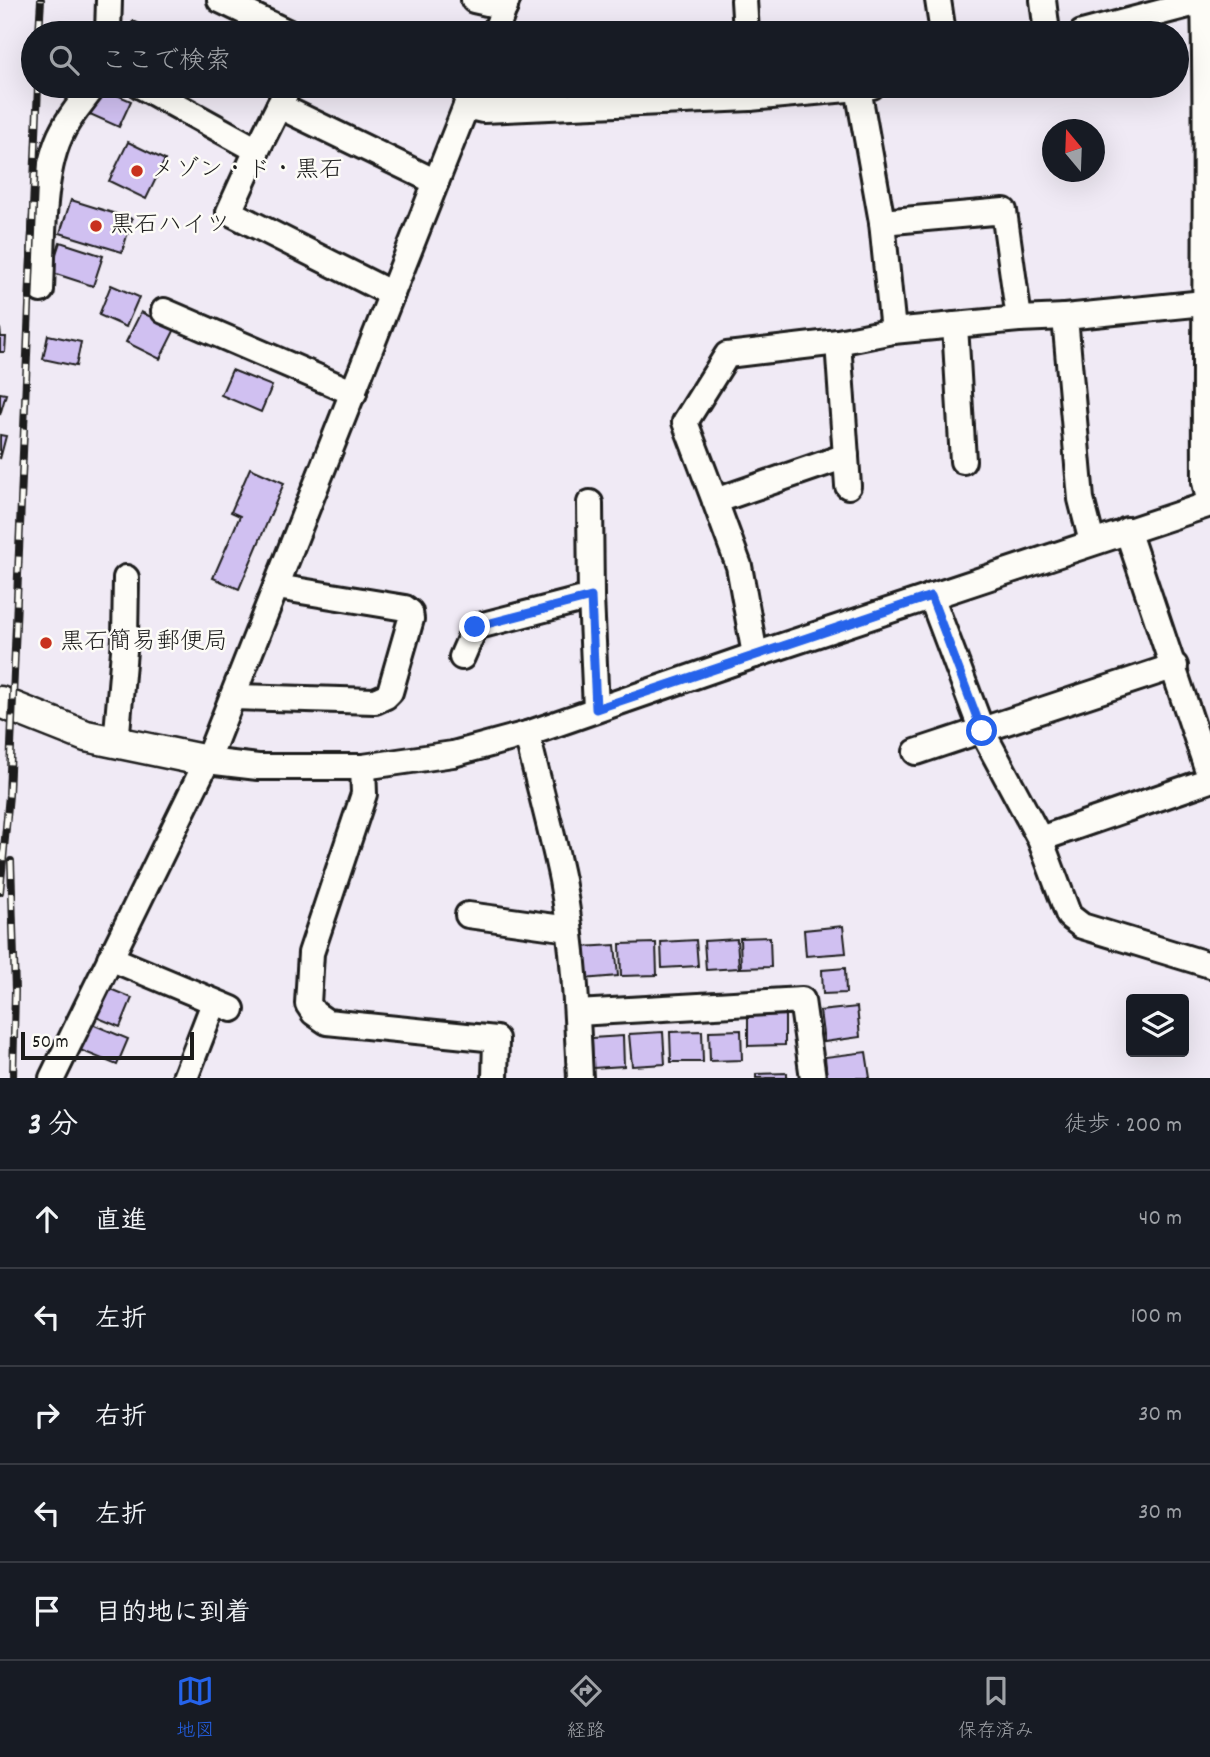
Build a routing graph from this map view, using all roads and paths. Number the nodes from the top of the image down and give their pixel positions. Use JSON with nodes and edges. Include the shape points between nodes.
{"nodes":[{"id":1,"x":109,"y":0,"type":"edge"},
{"id":2,"x":220,"y":0,"type":"edge"},
{"id":3,"x":474,"y":0,"type":"edge"},
{"id":4,"x":744,"y":0,"type":"edge"},
{"id":5,"x":938,"y":0,"type":"edge"},
{"id":6,"x":1044,"y":0,"type":"edge"},
{"id":7,"x":1204,"y":1,"type":"edge"},
{"id":8,"x":506,"y":4,"type":"edge"},
{"id":9,"x":108,"y":21,"type":"edge"},
{"id":10,"x":264,"y":21,"type":"edge"},
{"id":11,"x":500,"y":21,"type":"edge"},
{"id":12,"x":745,"y":21,"type":"edge"},
{"id":13,"x":941,"y":21,"type":"edge"},
{"id":14,"x":1046,"y":21,"type":"edge"},
{"id":15,"x":1128,"y":21,"type":"edge"},
{"id":16,"x":1207,"y":38,"type":"edge"},
{"id":17,"x":85,"y":98,"type":"edge"},
{"id":18,"x":163,"y":98,"type":"edge"},
{"id":19,"x":283,"y":98,"type":"edge"},
{"id":20,"x":287,"y":98,"type":"edge"},
{"id":21,"x":469,"y":98,"type":"edge"},
{"id":22,"x":472,"y":98,"type":"edge"},
{"id":23,"x":661,"y":98,"type":"edge"},
{"id":24,"x":866,"y":98,"type":"edge"},
{"id":25,"x":257,"y":150,"type":"junction"},
{"id":26,"x":436,"y":183,"type":"junction"},
{"id":27,"x":1208,"y":206,"type":"edge"},
{"id":28,"x":882,"y":222,"type":"junction"},
{"id":29,"x":41,"y":289,"type":"dead end"},
{"id":30,"x":393,"y":294,"type":"junction"},
{"id":31,"x":1204,"y":303,"type":"junction"},
{"id":32,"x":164,"y":311,"type":"dead end"},
{"id":33,"x":1065,"y":317,"type":"junction"},
{"id":34,"x":1019,"y":319,"type":"junction"},
{"id":35,"x":955,"y":325,"type":"junction"},
{"id":36,"x":893,"y":331,"type":"junction"},
{"id":37,"x":838,"y":342,"type":"junction"},
{"id":38,"x":354,"y":393,"type":"junction"},
{"id":39,"x":846,"y":456,"type":"junction"},
{"id":40,"x":963,"y":461,"type":"dead end"},
{"id":41,"x":848,"y":485,"type":"dead end"},
{"id":42,"x":716,"y":501,"type":"junction"},
{"id":43,"x":590,"y":503,"type":"dead end"},
{"id":44,"x":1210,"y":504,"type":"edge"},
{"id":45,"x":1128,"y":530,"type":"junction"},
{"id":46,"x":1092,"y":542,"type":"junction"},
{"id":47,"x":126,"y":578,"type":"dead end"},
{"id":48,"x":276,"y":587,"type":"junction"},
{"id":49,"x":931,"y":596,"type":"junction"},
{"id":50,"x":591,"y":597,"type":"junction"},
{"id":51,"x":755,"y":655,"type":"junction"},
{"id":52,"x":463,"y":657,"type":"dead end"},
{"id":53,"x":1175,"y":666,"type":"junction"},
{"id":54,"x":233,"y":696,"type":"junction"},
{"id":55,"x":0,"y":702,"type":"edge"},
{"id":56,"x":596,"y":709,"type":"junction"},
{"id":57,"x":982,"y":731,"type":"junction"},
{"id":58,"x":527,"y":734,"type":"junction"},
{"id":59,"x":116,"y":744,"type":"junction"},
{"id":60,"x":916,"y":752,"type":"dead end"},
{"id":61,"x":207,"y":761,"type":"junction"},
{"id":62,"x":363,"y":767,"type":"junction"},
{"id":63,"x":1210,"y":778,"type":"edge"},
{"id":64,"x":1040,"y":839,"type":"junction"},
{"id":65,"x":468,"y":915,"type":"dead end"},
{"id":66,"x":569,"y":929,"type":"junction"},
{"id":67,"x":110,"y":958,"type":"junction"},
{"id":68,"x":1210,"y":965,"type":"edge"},
{"id":69,"x":577,"y":1013,"type":"junction"},
{"id":70,"x":52,"y":1078,"type":"edge"},
{"id":71,"x":185,"y":1078,"type":"edge"},
{"id":72,"x":495,"y":1078,"type":"edge"},
{"id":73,"x":580,"y":1078,"type":"edge"},
{"id":74,"x":813,"y":1078,"type":"edge"}],
"edges":[{"from":1,"to":9,"type":"street"},
{"from":2,"to":10,"type":"street"},
{"from":3,"to":8,"type":"street"},
{"from":4,"to":12,"type":"street"},
{"from":5,"to":13,"type":"street"},
{"from":6,"to":14,"type":"street"},
{"from":7,"to":15,"type":"street"},
{"from":7,"to":16,"type":"street"},
{"from":8,"to":11,"type":"street"},
{"from":16,"to":27,"type":"street"},
{"from":17,"to":29,"type":"street","via":[[62,131],[49,172]]},
{"from":18,"to":25,"type":"street"},
{"from":19,"to":25,"type":"street"},
{"from":20,"to":26,"type":"street"},
{"from":21,"to":26,"type":"street"},
{"from":22,"to":23,"type":"street","via":[[483,110]]},
{"from":24,"to":28,"type":"street"},
{"from":25,"to":30,"type":"street","via":[[229,212]]},
{"from":26,"to":30,"type":"street"},
{"from":27,"to":31,"type":"street"},
{"from":28,"to":34,"type":"street","via":[[1004,211]]},
{"from":28,"to":36,"type":"street"},
{"from":30,"to":38,"type":"street"},
{"from":31,"to":33,"type":"street"},
{"from":31,"to":44,"type":"street","via":[[1205,482]]},
{"from":32,"to":38,"type":"street"},
{"from":33,"to":34,"type":"street"},
{"from":33,"to":46,"type":"street","via":[[1081,499]]},
{"from":34,"to":35,"type":"street"},
{"from":35,"to":36,"type":"street"},
{"from":35,"to":40,"type":"street"},
{"from":36,"to":37,"type":"street"},
{"from":37,"to":39,"type":"street"},
{"from":37,"to":42,"type":"street","via":[[727,355],[685,422]]},
{"from":38,"to":48,"type":"street"},
{"from":39,"to":41,"type":"street"},
{"from":39,"to":42,"type":"street"},
{"from":42,"to":51,"type":"street","via":[[740,566]]},
{"from":43,"to":50,"type":"street"},
{"from":44,"to":45,"type":"street"},
{"from":45,"to":46,"type":"street"},
{"from":45,"to":53,"type":"street"},
{"from":46,"to":49,"type":"street"},
{"from":47,"to":59,"type":"street"},
{"from":48,"to":54,"type":"street"},
{"from":48,"to":54,"type":"street","via":[[410,612],[390,692],[375,701]]},
{"from":49,"to":51,"type":"street"},
{"from":49,"to":57,"type":"street"},
{"from":50,"to":52,"type":"street","via":[[475,627]]},
{"from":50,"to":56,"type":"street"},
{"from":51,"to":56,"type":"street"},
{"from":53,"to":57,"type":"street"},
{"from":53,"to":63,"type":"street"},
{"from":54,"to":61,"type":"street"},
{"from":55,"to":59,"type":"street"},
{"from":56,"to":58,"type":"street"},
{"from":57,"to":60,"type":"street"},
{"from":57,"to":64,"type":"street"},
{"from":58,"to":62,"type":"street","via":[[453,754]]},
{"from":58,"to":66,"type":"street"},
{"from":59,"to":61,"type":"street"},
{"from":61,"to":62,"type":"street","via":[[258,767]]},
{"from":61,"to":67,"type":"street"},
{"from":62,"to":72,"type":"street","via":[[364,794],[312,953],[309,1004],[327,1022],[496,1039]]},
{"from":63,"to":64,"type":"street"},
{"from":64,"to":68,"type":"street","via":[[1069,916],[1075,921]]},
{"from":65,"to":66,"type":"street"},
{"from":66,"to":69,"type":"street"},
{"from":67,"to":70,"type":"street"},
{"from":67,"to":71,"type":"street","via":[[223,1006]]},
{"from":69,"to":73,"type":"street"},
{"from":69,"to":74,"type":"street","via":[[803,1000]]}]}
